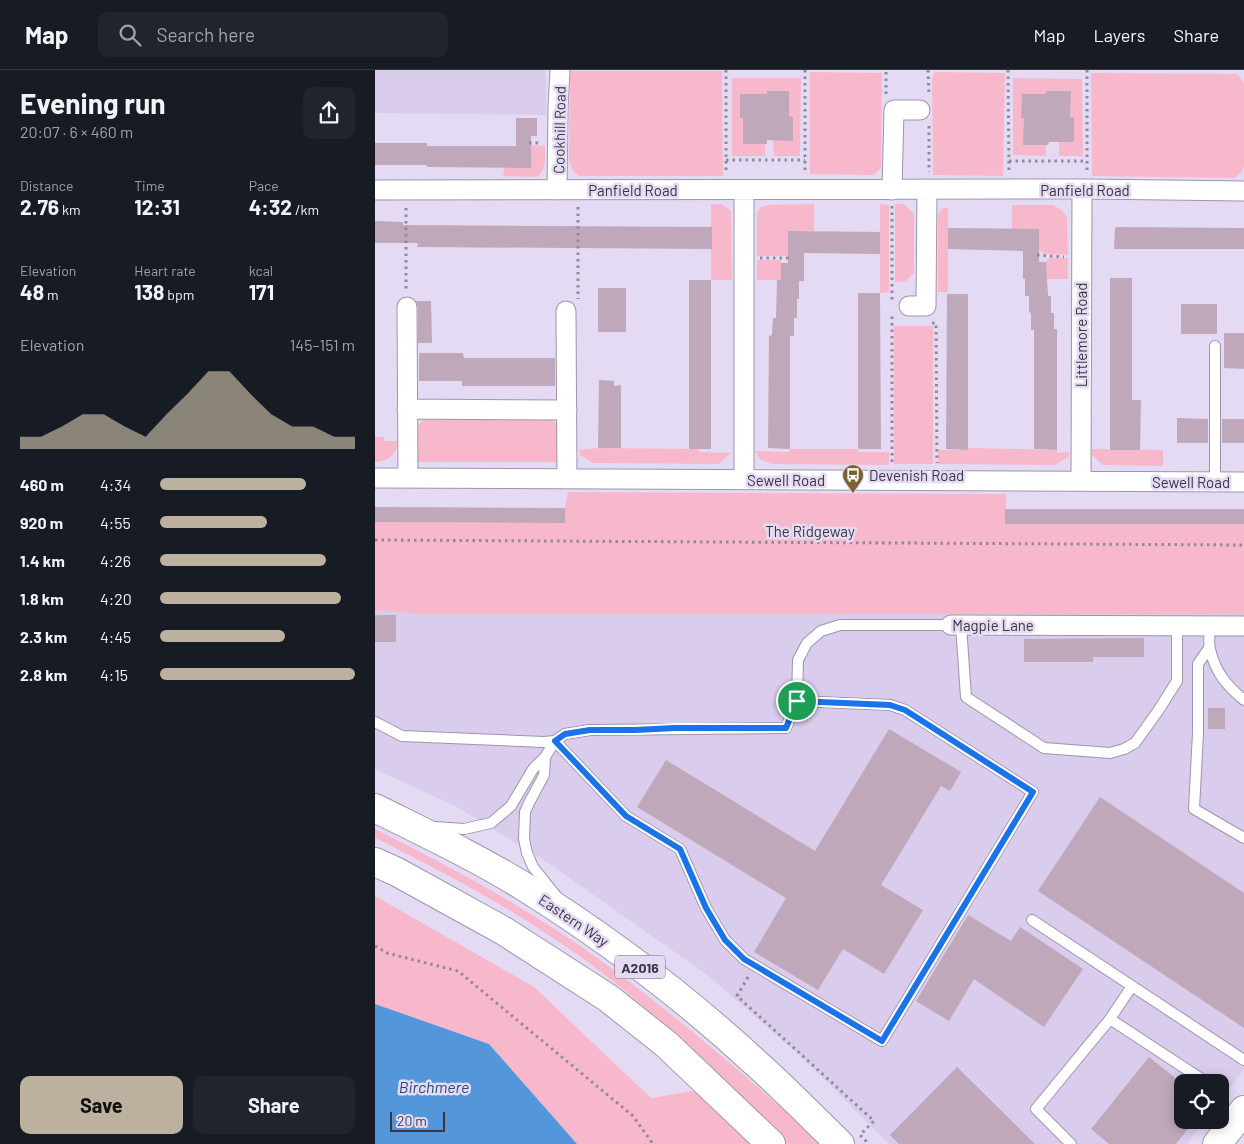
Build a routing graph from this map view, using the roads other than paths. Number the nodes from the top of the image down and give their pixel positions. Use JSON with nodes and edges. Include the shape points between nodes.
{"nodes":[{"id":1,"x":560,"y":70,"type":"edge"},
{"id":2,"x":926,"y":110,"type":"road end"},
{"id":3,"x":375,"y":190,"type":"edge"},
{"id":4,"x":557,"y":190,"type":"junction"},
{"id":5,"x":735,"y":190,"type":"junction"},
{"id":6,"x":892,"y":190,"type":"junction"},
{"id":7,"x":928,"y":190,"type":"junction"},
{"id":8,"x":1085,"y":190,"type":"junction"},
{"id":9,"x":1244,"y":191,"type":"edge"},
{"id":10,"x":900,"y":305,"type":"road end"},
{"id":11,"x":407,"y":307,"type":"road end"},
{"id":12,"x":566,"y":311,"type":"road end"},
{"id":13,"x":1215,"y":346,"type":"dead end"},
{"id":14,"x":407,"y":409,"type":"junction"},
{"id":15,"x":567,"y":410,"type":"junction"},
{"id":16,"x":375,"y":478,"type":"edge"},
{"id":17,"x":408,"y":478,"type":"junction"},
{"id":18,"x":567,"y":479,"type":"junction"},
{"id":19,"x":744,"y":480,"type":"junction"},
{"id":20,"x":1081,"y":481,"type":"junction"},
{"id":21,"x":1215,"y":482,"type":"junction"},
{"id":22,"x":1244,"y":482,"type":"edge"},
{"id":23,"x":956,"y":625,"type":"junction"},
{"id":24,"x":1177,"y":626,"type":"junction"},
{"id":25,"x":1210,"y":626,"type":"junction"},
{"id":26,"x":1244,"y":626,"type":"edge"},
{"id":27,"x":1209,"y":648,"type":"junction"},
{"id":28,"x":1244,"y":700,"type":"edge"},
{"id":29,"x":797,"y":701,"type":"junction"},
{"id":30,"x":375,"y":722,"type":"edge"},
{"id":31,"x":555,"y":741,"type":"junction"},
{"id":32,"x":545,"y":757,"type":"junction"},
{"id":33,"x":375,"y":808,"type":"edge"},
{"id":34,"x":412,"y":826,"type":"junction"},
{"id":35,"x":1244,"y":838,"type":"edge"},
{"id":36,"x":375,"y":862,"type":"edge"},
{"id":37,"x":1032,"y":920,"type":"dead end"},
{"id":38,"x":576,"y":921,"type":"junction"},
{"id":39,"x":1132,"y":986,"type":"junction"},
{"id":40,"x":1110,"y":1019,"type":"junction"},
{"id":41,"x":1244,"y":1060,"type":"edge"},
{"id":42,"x":1194,"y":1074,"type":"edge"},
{"id":43,"x":1244,"y":1110,"type":"edge"},
{"id":44,"x":771,"y":1144,"type":"edge"},
{"id":45,"x":840,"y":1144,"type":"edge"},
{"id":46,"x":1071,"y":1144,"type":"edge"},
{"id":47,"x":1217,"y":1144,"type":"edge"}],
"edges":[{"from":1,"to":4,"type":"street","name":"Cookhill Road"},
{"from":2,"to":6,"type":"street","via":[[894,110]]},
{"from":3,"to":4,"type":"street","name":"Panfield Road"},
{"from":4,"to":5,"type":"street","name":"Panfield Road"},
{"from":5,"to":6,"type":"street","name":"Panfield Road"},
{"from":5,"to":19,"type":"street","via":[[744,258]]},
{"from":6,"to":7,"type":"street","name":"Panfield Road"},
{"from":7,"to":8,"type":"street","name":"Panfield Road"},
{"from":7,"to":10,"type":"street","via":[[926,306]]},
{"from":8,"to":9,"type":"street","name":"Panfield Road"},
{"from":8,"to":20,"type":"street","name":"Littlemore Road"},
{"from":11,"to":14,"type":"street"},
{"from":12,"to":15,"type":"street"},
{"from":13,"to":21,"type":"lane"},
{"from":14,"to":15,"type":"street"},
{"from":14,"to":17,"type":"street"},
{"from":15,"to":18,"type":"street"},
{"from":16,"to":17,"type":"street","name":"Sewell Road"},
{"from":17,"to":18,"type":"street","name":"Sewell Road"},
{"from":18,"to":19,"type":"street","name":"Sewell Road"},
{"from":19,"to":20,"type":"street","name":"Sewell Road"},
{"from":20,"to":21,"type":"street","name":"Sewell Road"},
{"from":21,"to":22,"type":"street","name":"Sewell Road"},
{"from":23,"to":24,"type":"street","name":"Magpie Lane"},
{"from":23,"to":24,"type":"lane","via":[[966,697],[1044,748],[1110,753],[1135,742],[1177,681]]},
{"from":23,"to":29,"type":"lane","name":"Magpie Lane","via":[[840,625],[821,631],[807,643],[798,660]]},
{"from":24,"to":25,"type":"street","name":"Magpie Lane"},
{"from":25,"to":26,"type":"street","name":"Magpie Lane"},
{"from":25,"to":27,"type":"lane"},
{"from":27,"to":28,"type":"lane","via":[[1217,671]]},
{"from":27,"to":35,"type":"lane","via":[[1198,664],[1194,809]]},
{"from":29,"to":31,"type":"lane","via":[[786,728],[590,730],[565,734]]},
{"from":29,"to":31,"type":"lane","via":[[890,705],[905,710],[1033,792],[882,1041],[744,959],[725,940],[706,908],[680,849],[626,816]]},
{"from":30,"to":31,"type":"lane","via":[[402,736]]},
{"from":31,"to":32,"type":"lane"},
{"from":32,"to":34,"type":"lane","via":[[533,769],[511,806],[491,823],[464,829]]},
{"from":32,"to":38,"type":"lane","via":[[544,776],[525,812],[524,839],[533,867]]},
{"from":33,"to":34,"type":"main road","name":"Eastern Way","number":"A2016"},
{"from":34,"to":38,"type":"main road","name":"Eastern Way","number":"A2016","via":[[522,885]]},
{"from":36,"to":44,"type":"main road","number":"A2016","via":[[504,931],[608,998],[666,1044]]},
{"from":37,"to":39,"type":"lane"},
{"from":38,"to":45,"type":"main road","name":"Eastern Way","number":"A2016","via":[[683,1000],[758,1064]]},
{"from":39,"to":40,"type":"lane"},
{"from":39,"to":41,"type":"lane"},
{"from":40,"to":42,"type":"lane"},
{"from":40,"to":46,"type":"lane","via":[[1036,1109]]},
{"from":43,"to":47,"type":"main road"}]}
